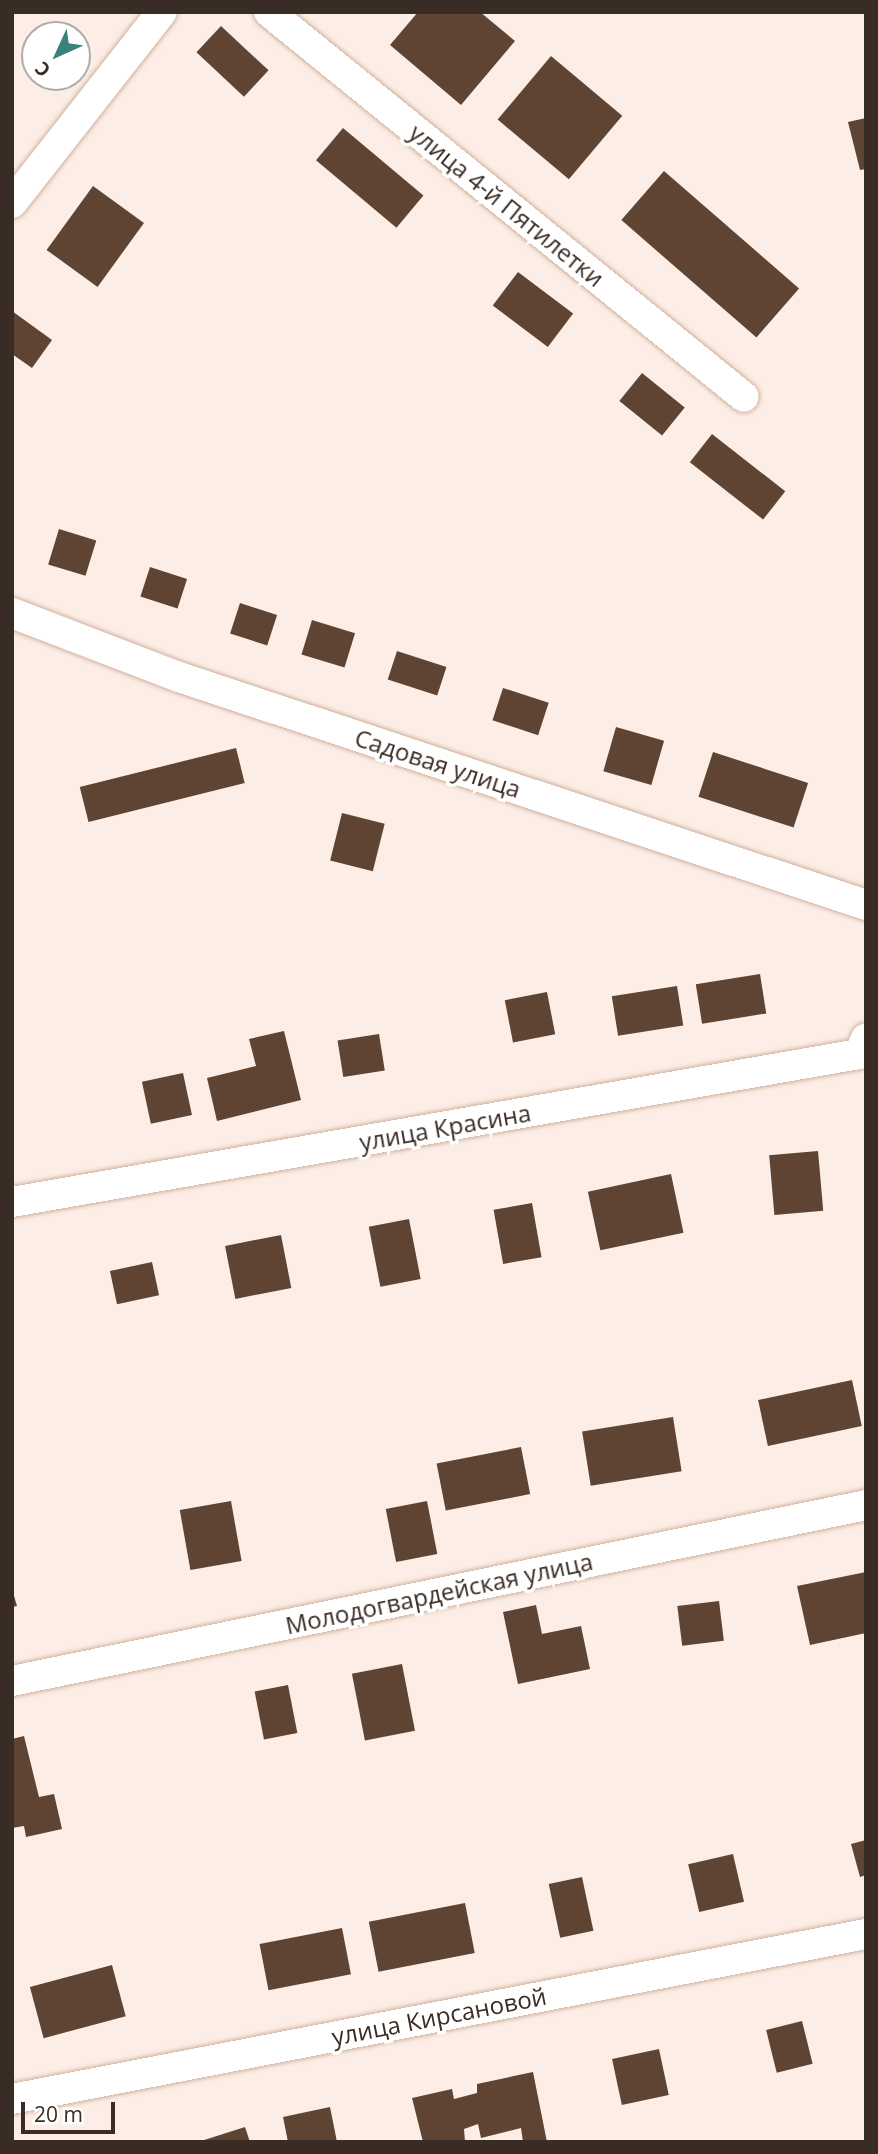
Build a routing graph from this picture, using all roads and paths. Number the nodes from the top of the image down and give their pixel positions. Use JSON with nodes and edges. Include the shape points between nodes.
{"nodes":[{"id":1,"x":162,"y":12,"type":"edge"},
{"id":2,"x":270,"y":12,"type":"edge"},
{"id":3,"x":12,"y":203,"type":"edge"},
{"id":4,"x":744,"y":397,"type":"dead end"},
{"id":5,"x":12,"y":613,"type":"edge"},
{"id":6,"x":866,"y":905,"type":"edge"},
{"id":7,"x":866,"y":1038,"type":"edge"},
{"id":8,"x":12,"y":1202,"type":"edge"},
{"id":9,"x":866,"y":1505,"type":"edge"},
{"id":10,"x":12,"y":1681,"type":"edge"},
{"id":11,"x":866,"y":1934,"type":"edge"},
{"id":12,"x":12,"y":2099,"type":"edge"}],
"edges":[{"from":1,"to":3,"type":"street"},
{"from":2,"to":4,"type":"street","name":"улица 4-й Пятилетки"},
{"from":5,"to":6,"type":"street","name":"Садовая улица","via":[[179,677]]},
{"from":7,"to":8,"type":"street","name":"улица Красина","via":[[859,1054]]},
{"from":9,"to":10,"type":"street","name":"Молодогвардейская улица"},
{"from":11,"to":12,"type":"street","name":"улица Кирсановой"}]}
